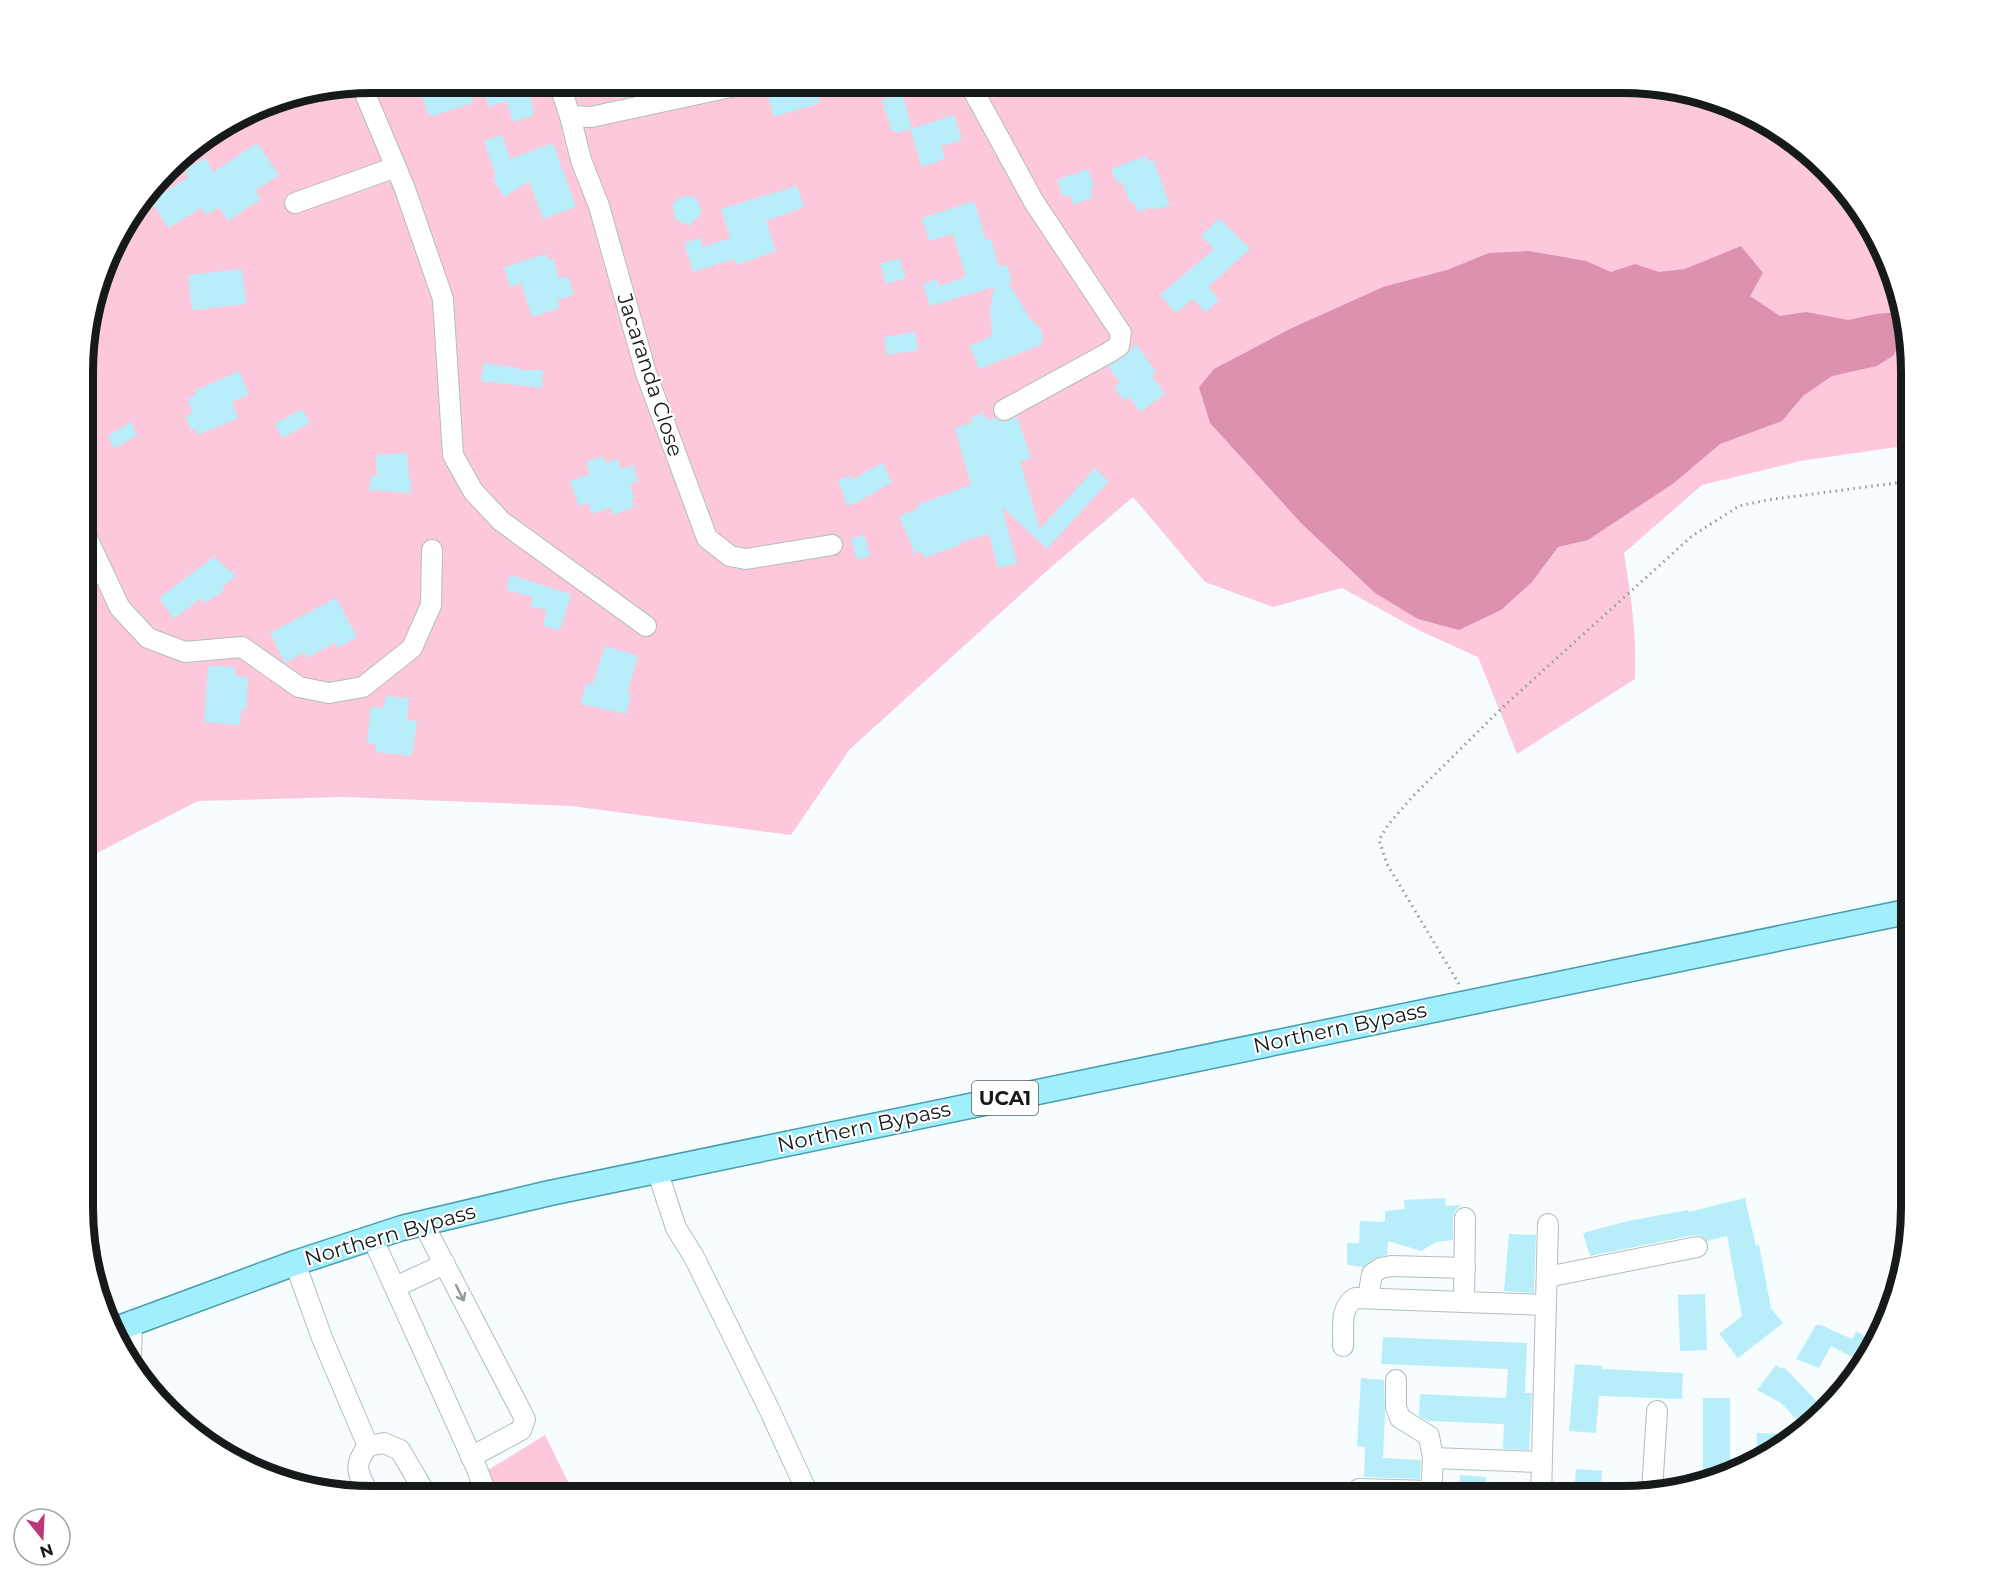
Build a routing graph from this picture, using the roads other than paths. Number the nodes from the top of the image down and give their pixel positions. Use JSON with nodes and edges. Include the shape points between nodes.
{"nodes":[{"id":1,"x":365,"y":93,"type":"edge"},
{"id":2,"x":562,"y":93,"type":"edge"},
{"id":3,"x":703,"y":93,"type":"edge"},
{"id":4,"x":974,"y":93,"type":"edge"},
{"id":5,"x":570,"y":116,"type":"junction"},
{"id":6,"x":396,"y":167,"type":"junction"},
{"id":7,"x":295,"y":202,"type":"dead end"},
{"id":8,"x":1004,"y":410,"type":"dead end"},
{"id":9,"x":832,"y":544,"type":"dead end"},
{"id":10,"x":432,"y":550,"type":"dead end"},
{"id":11,"x":93,"y":551,"type":"edge"},
{"id":12,"x":646,"y":626,"type":"dead end"},
{"id":13,"x":1901,"y":913,"type":"edge"},
{"id":14,"x":657,"y":1170,"type":"junction"},
{"id":15,"x":1465,"y":1218,"type":"dead end"},
{"id":16,"x":423,"y":1223,"type":"junction"},
{"id":17,"x":1548,"y":1224,"type":"dead end"},
{"id":18,"x":372,"y":1238,"type":"junction"},
{"id":19,"x":1697,"y":1247,"type":"dead end"},
{"id":20,"x":295,"y":1263,"type":"junction"},
{"id":21,"x":445,"y":1264,"type":"junction"},
{"id":22,"x":1465,"y":1268,"type":"junction"},
{"id":23,"x":1547,"y":1277,"type":"junction"},
{"id":24,"x":394,"y":1287,"type":"junction"},
{"id":25,"x":1368,"y":1298,"type":"junction"},
{"id":26,"x":1464,"y":1302,"type":"junction"},
{"id":27,"x":1546,"y":1305,"type":"junction"},
{"id":28,"x":122,"y":1326,"type":"edge"},
{"id":29,"x":1343,"y":1346,"type":"dead end"},
{"id":30,"x":1396,"y":1380,"type":"dead end"},
{"id":31,"x":1657,"y":1411,"type":"dead end"},
{"id":32,"x":368,"y":1446,"type":"junction"},
{"id":33,"x":471,"y":1457,"type":"junction"},
{"id":34,"x":1434,"y":1458,"type":"junction"},
{"id":35,"x":1541,"y":1462,"type":"junction"},
{"id":36,"x":1652,"y":1484,"type":"edge"},
{"id":37,"x":365,"y":1486,"type":"edge"},
{"id":38,"x":421,"y":1486,"type":"edge"},
{"id":39,"x":483,"y":1486,"type":"edge"},
{"id":40,"x":804,"y":1486,"type":"edge"},
{"id":41,"x":1432,"y":1486,"type":"edge"},
{"id":42,"x":1541,"y":1486,"type":"edge"}],
"edges":[{"from":1,"to":6,"type":"street"},
{"from":2,"to":5,"type":"street","name":"Jacaranda Close"},
{"from":3,"to":5,"type":"street","via":[[591,117]]},
{"from":4,"to":8,"type":"street","via":[[1034,202],[1121,333],[1119,346]]},
{"from":5,"to":9,"type":"street","name":"Jacaranda Close","via":[[646,373],[707,538],[730,556],[747,559]]},
{"from":6,"to":7,"type":"street"},
{"from":6,"to":12,"type":"street","via":[[444,299],[453,455],[473,491],[501,520]]},
{"from":10,"to":11,"type":"street","via":[[431,605],[412,648],[363,687],[329,693],[299,687],[242,647],[185,652],[148,638],[120,608]]},
{"from":13,"to":14,"type":"main road","name":"Northern Bypass","number":"UCA1"},
{"from":14,"to":16,"type":"main road","name":"Northern Bypass","number":"UCA1"},
{"from":14,"to":40,"type":"street","via":[[676,1228],[694,1257]]},
{"from":15,"to":22,"type":"street"},
{"from":16,"to":18,"type":"main road","name":"Northern Bypass","number":"UCA1"},
{"from":16,"to":21,"type":"street"},
{"from":17,"to":23,"type":"street"},
{"from":18,"to":20,"type":"main road","name":"Northern Bypass","number":"UCA1"},
{"from":18,"to":24,"type":"street"},
{"from":19,"to":23,"type":"street"},
{"from":20,"to":28,"type":"main road","name":"Northern Bypass","number":"UCA1"},
{"from":20,"to":32,"type":"street"},
{"from":21,"to":24,"type":"street"},
{"from":21,"to":33,"type":"street","one_way":true,"via":[[525,1419],[522,1430]]},
{"from":22,"to":25,"type":"street","via":[[1381,1268],[1372,1274]]},
{"from":22,"to":26,"type":"street"},
{"from":23,"to":27,"type":"street"},
{"from":24,"to":33,"type":"street"},
{"from":25,"to":26,"type":"street"},
{"from":25,"to":29,"type":"street","via":[[1355,1298],[1344,1310]]},
{"from":26,"to":27,"type":"street"},
{"from":27,"to":35,"type":"street"},
{"from":30,"to":34,"type":"street","via":[[1397,1413],[1430,1436]]},
{"from":31,"to":36,"type":"street"},
{"from":32,"to":37,"type":"street","via":[[359,1458],[358,1472]]},
{"from":32,"to":38,"type":"street","via":[[384,1443],[400,1450]]},
{"from":33,"to":39,"type":"street"},
{"from":34,"to":35,"type":"street"},
{"from":34,"to":41,"type":"street"},
{"from":35,"to":42,"type":"street"}]}
